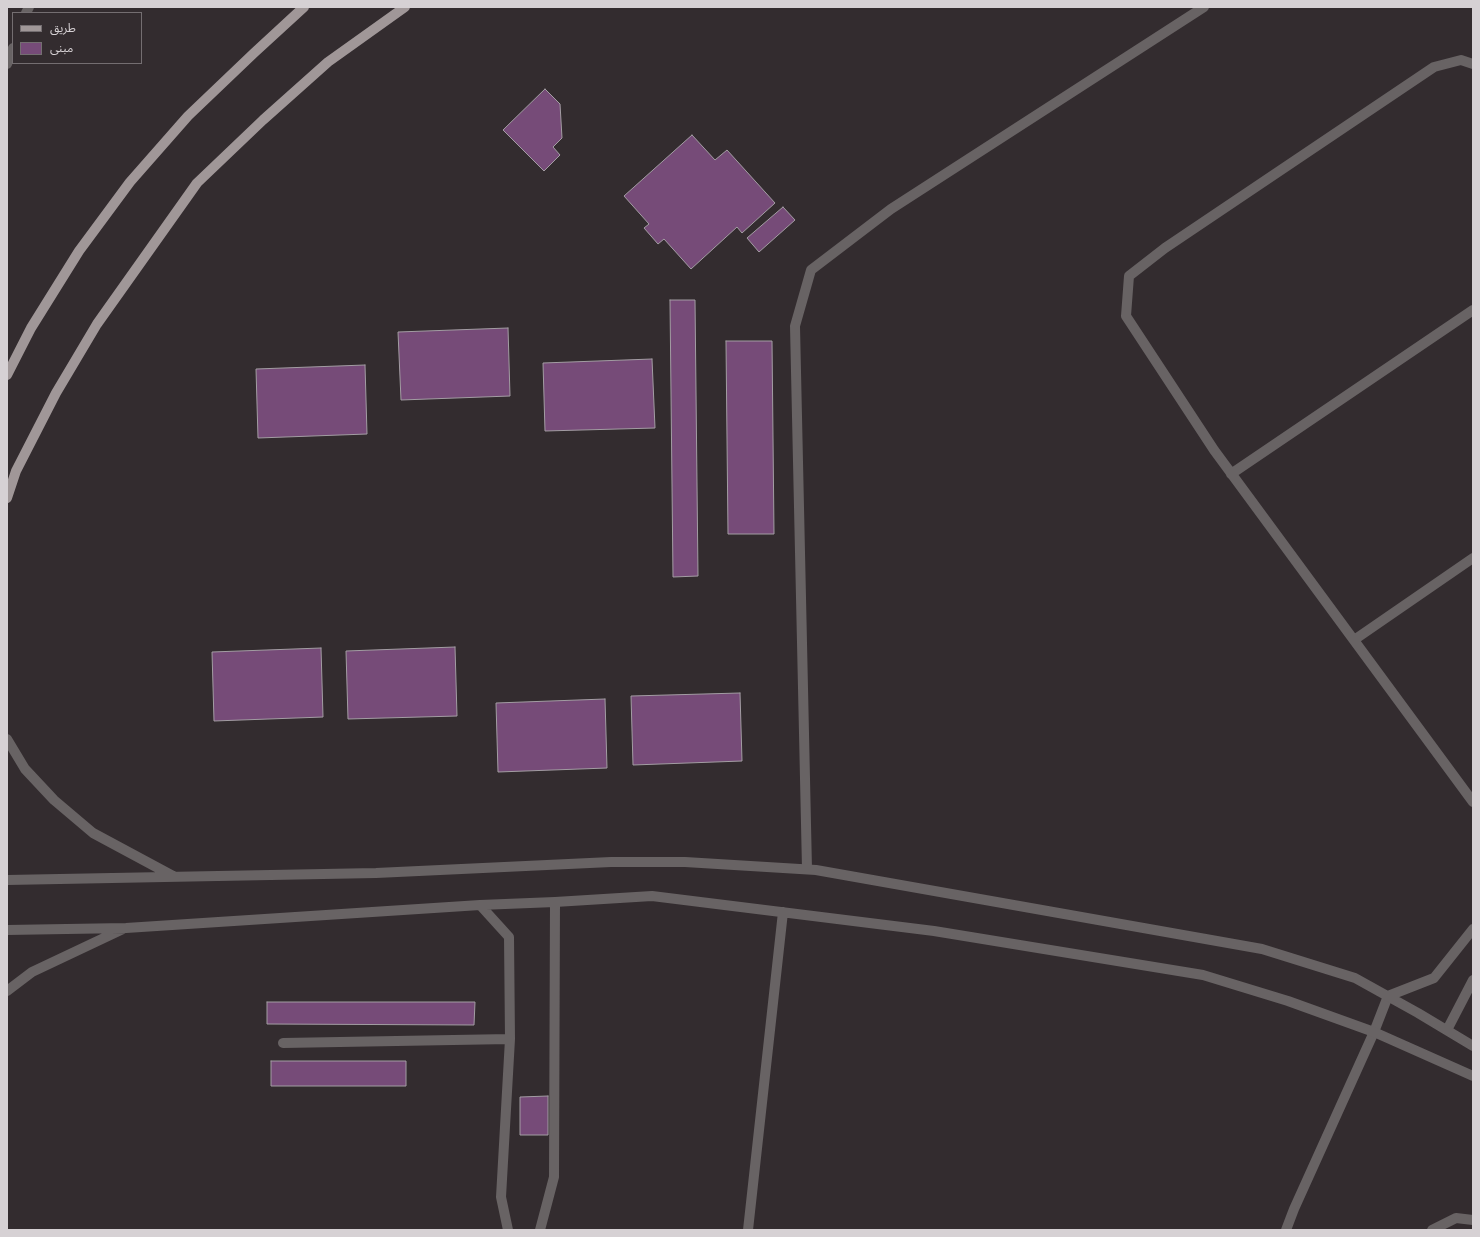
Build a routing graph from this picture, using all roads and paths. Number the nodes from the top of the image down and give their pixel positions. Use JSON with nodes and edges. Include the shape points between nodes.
{"nodes":[{"id":1,"x":304,"y":7,"type":"edge"},
{"id":2,"x":404,"y":7,"type":"edge"},
{"id":3,"x":1204,"y":7,"type":"edge"},
{"id":4,"x":12,"y":51,"type":"edge"},
{"id":5,"x":7,"y":64,"type":"edge"},
{"id":6,"x":1473,"y":64,"type":"edge"},
{"id":7,"x":1473,"y":310,"type":"edge"},
{"id":8,"x":7,"y":375,"type":"edge"},
{"id":9,"x":1231,"y":474,"type":"junction"},
{"id":10,"x":7,"y":498,"type":"edge"},
{"id":11,"x":1473,"y":558,"type":"edge"},
{"id":12,"x":1354,"y":640,"type":"junction"},
{"id":13,"x":7,"y":740,"type":"edge"},
{"id":14,"x":1473,"y":802,"type":"edge"},
{"id":15,"x":807,"y":869,"type":"junction"},
{"id":16,"x":175,"y":876,"type":"junction"},
{"id":17,"x":7,"y":880,"type":"edge"},
{"id":18,"x":555,"y":902,"type":"junction"},
{"id":19,"x":480,"y":905,"type":"junction"},
{"id":20,"x":783,"y":912,"type":"junction"},
{"id":21,"x":126,"y":928,"type":"junction"},
{"id":22,"x":1473,"y":929,"type":"edge"},
{"id":23,"x":7,"y":930,"type":"edge"},
{"id":24,"x":1473,"y":980,"type":"edge"},
{"id":25,"x":7,"y":991,"type":"edge"},
{"id":26,"x":1388,"y":996,"type":"junction"},
{"id":27,"x":1447,"y":1030,"type":"junction"},
{"id":28,"x":1374,"y":1032,"type":"junction"},
{"id":29,"x":510,"y":1039,"type":"junction"},
{"id":30,"x":283,"y":1042,"type":"dead end"},
{"id":31,"x":1473,"y":1046,"type":"edge"},
{"id":32,"x":1473,"y":1076,"type":"edge"},
{"id":33,"x":1473,"y":1220,"type":"edge"},
{"id":34,"x":508,"y":1230,"type":"edge"},
{"id":35,"x":540,"y":1230,"type":"edge"},
{"id":36,"x":748,"y":1230,"type":"edge"},
{"id":37,"x":1286,"y":1230,"type":"edge"},
{"id":38,"x":1432,"y":1230,"type":"edge"}],
"edges":[{"from":1,"to":8,"type":"main road","via":[[188,116],[130,182],[79,250],[31,328]]},
{"from":2,"to":10,"type":"main road","via":[[328,62],[197,183],[97,324],[56,393],[16,471]]},
{"from":3,"to":15,"type":"street","via":[[891,209],[811,270],[795,326]]},
{"from":4,"to":5,"type":"street"},
{"from":6,"to":9,"type":"street","via":[[1461,60],[1434,67],[1164,248],[1129,276],[1126,316]]},
{"from":7,"to":9,"type":"street"},
{"from":9,"to":12,"type":"street"},
{"from":11,"to":12,"type":"street"},
{"from":12,"to":14,"type":"street"},
{"from":13,"to":16,"type":"street","via":[[25,769],[54,800],[94,833]]},
{"from":15,"to":16,"type":"street","via":[[685,862],[611,862],[376,873]]},
{"from":15,"to":26,"type":"street","via":[[1262,949],[1355,978]]},
{"from":16,"to":17,"type":"street"},
{"from":18,"to":19,"type":"street"},
{"from":18,"to":20,"type":"street","via":[[652,896]]},
{"from":18,"to":35,"type":"street","via":[[554,1177]]},
{"from":19,"to":21,"type":"street"},
{"from":19,"to":29,"type":"street","via":[[509,936]]},
{"from":20,"to":28,"type":"street","via":[[934,930],[1204,975],[1288,1001]]},
{"from":20,"to":36,"type":"street"},
{"from":21,"to":23,"type":"street"},
{"from":21,"to":25,"type":"street","via":[[32,972]]},
{"from":22,"to":26,"type":"street","via":[[1434,978]]},
{"from":24,"to":27,"type":"street"},
{"from":26,"to":27,"type":"street"},
{"from":26,"to":28,"type":"street"},
{"from":27,"to":31,"type":"street"},
{"from":28,"to":32,"type":"street"},
{"from":28,"to":37,"type":"street"},
{"from":29,"to":30,"type":"street"},
{"from":29,"to":34,"type":"street","via":[[501,1197]]},
{"from":33,"to":38,"type":"street","via":[[1456,1218]]}]}
